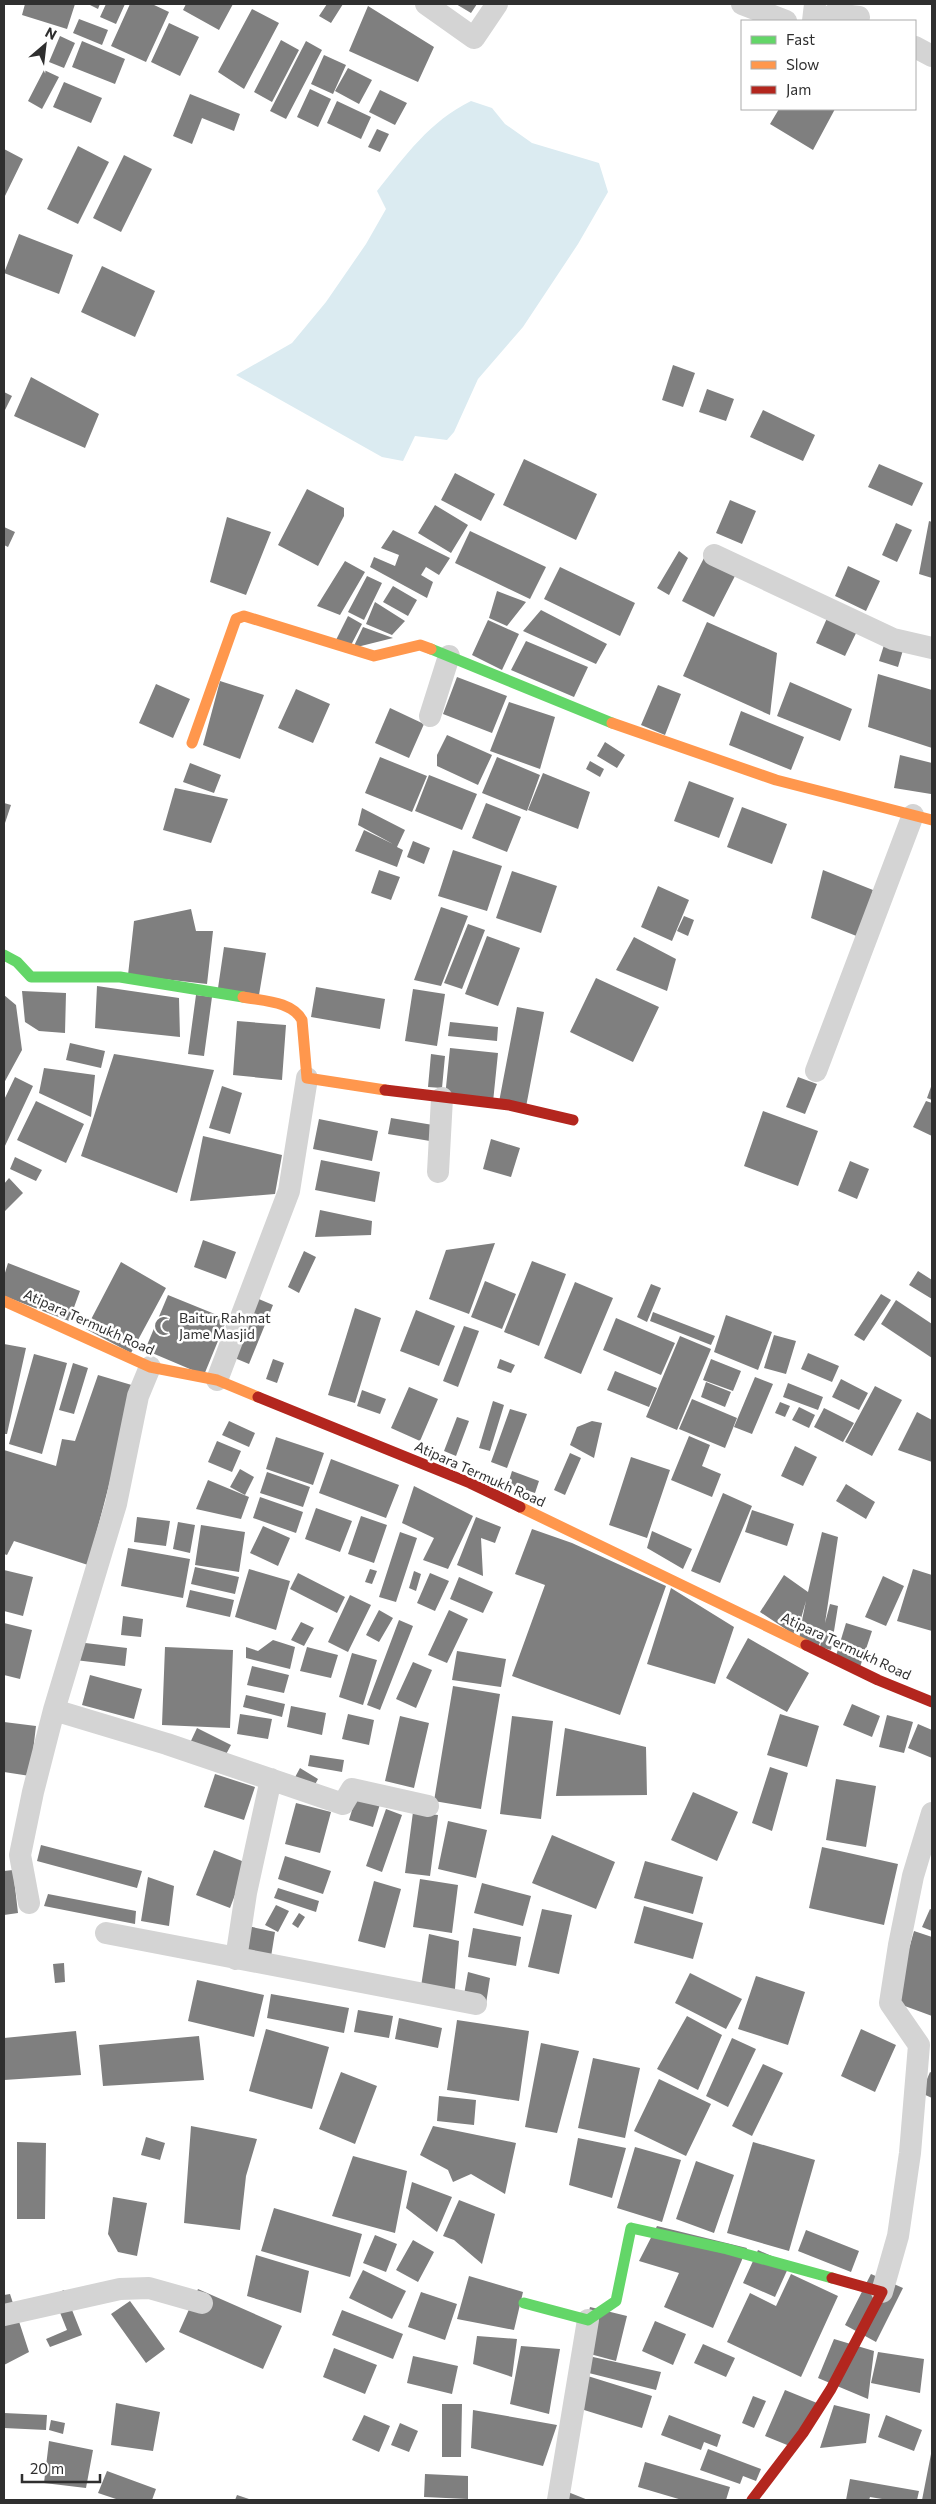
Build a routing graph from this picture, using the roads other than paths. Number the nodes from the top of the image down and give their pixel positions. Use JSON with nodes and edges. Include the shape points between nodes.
{"nodes":[{"id":1,"x":426,"y":4,"type":"edge"},
{"id":2,"x":497,"y":4,"type":"edge"},
{"id":3,"x":742,"y":4,"type":"edge"},
{"id":4,"x":815,"y":4,"type":"edge"},
{"id":5,"x":861,"y":14,"type":"edge"},
{"id":6,"x":783,"y":20,"type":"edge"},
{"id":7,"x":813,"y":20,"type":"edge"},
{"id":8,"x":826,"y":20,"type":"edge"},
{"id":9,"x":916,"y":48,"type":"edge"},
{"id":10,"x":932,"y":56,"type":"edge"},
{"id":11,"x":714,"y":555,"type":"dead end"},
{"id":12,"x":932,"y":648,"type":"edge"},
{"id":13,"x":448,"y":656,"type":"junction"},
{"id":14,"x":430,"y":716,"type":"dead end"},
{"id":15,"x":192,"y":743,"type":"dead end"},
{"id":16,"x":923,"y":817,"type":"edge"},
{"id":17,"x":4,"y":955,"type":"edge"},
{"id":18,"x":816,"y":1071,"type":"dead end"},
{"id":19,"x":307,"y":1078,"type":"junction"},
{"id":20,"x":442,"y":1098,"type":"junction"},
{"id":21,"x":573,"y":1120,"type":"dead end"},
{"id":22,"x":438,"y":1172,"type":"dead end"},
{"id":23,"x":4,"y":1301,"type":"edge"},
{"id":24,"x":150,"y":1367,"type":"junction"},
{"id":25,"x":217,"y":1380,"type":"junction"},
{"id":26,"x":932,"y":1702,"type":"edge"},
{"id":27,"x":54,"y":1710,"type":"junction"},
{"id":28,"x":271,"y":1779,"type":"junction"},
{"id":29,"x":428,"y":1806,"type":"dead end"},
{"id":30,"x":932,"y":1813,"type":"edge"},
{"id":31,"x":29,"y":1903,"type":"dead end"},
{"id":32,"x":106,"y":1933,"type":"dead end"},
{"id":33,"x":236,"y":1959,"type":"junction"},
{"id":34,"x":476,"y":2004,"type":"dead end"},
{"id":35,"x":882,"y":2292,"type":"junction"},
{"id":36,"x":524,"y":2302,"type":"dead end"},
{"id":37,"x":202,"y":2303,"type":"dead end"},
{"id":38,"x":4,"y":2315,"type":"edge"},
{"id":39,"x":588,"y":2320,"type":"junction"},
{"id":40,"x":558,"y":2500,"type":"edge"},
{"id":41,"x":752,"y":2500,"type":"edge"}],
"edges":[{"from":1,"to":2,"type":"street","via":[[474,38]]},
{"from":3,"to":6,"type":"street"},
{"from":4,"to":7,"type":"street"},
{"from":5,"to":8,"type":"street","via":[[834,14]]},
{"from":9,"to":10,"type":"street"},
{"from":11,"to":12,"type":"street","via":[[893,639]]},
{"from":13,"to":14,"type":"street"},
{"from":13,"to":15,"type":"street","via":[[420,645],[374,656],[244,616],[236,619]]},
{"from":13,"to":16,"type":"street","via":[[615,724],[767,777]]},
{"from":16,"to":18,"type":"street"},
{"from":17,"to":19,"type":"street","via":[[17,962],[31,977],[120,976],[291,1007],[302,1020]]},
{"from":19,"to":20,"type":"street"},
{"from":19,"to":25,"type":"street","via":[[289,1191]]},
{"from":20,"to":21,"type":"street","via":[[509,1105]]},
{"from":20,"to":22,"type":"street"},
{"from":23,"to":24,"type":"street","name":"Atipara Termukh Road"},
{"from":24,"to":25,"type":"street","name":"Atipara Termukh Road"},
{"from":24,"to":27,"type":"street","via":[[138,1396],[116,1504]]},
{"from":25,"to":26,"type":"street","name":"Atipara Termukh Road","via":[[470,1483],[878,1680]]},
{"from":27,"to":28,"type":"street"},
{"from":27,"to":31,"type":"street","via":[[20,1855]]},
{"from":28,"to":29,"type":"street","via":[[343,1804],[352,1789]]},
{"from":28,"to":33,"type":"street","via":[[246,1893]]},
{"from":30,"to":35,"type":"street","via":[[914,1876],[890,2003],[919,2045],[910,2153],[898,2236]]},
{"from":32,"to":33,"type":"street"},
{"from":33,"to":34,"type":"street"},
{"from":35,"to":39,"type":"street","via":[[726,2249],[631,2228],[616,2300]]},
{"from":35,"to":41,"type":"street","via":[[831,2389],[803,2433]]},
{"from":36,"to":39,"type":"street"},
{"from":37,"to":38,"type":"street","via":[[149,2288],[120,2289]]},
{"from":39,"to":40,"type":"street"}]}
